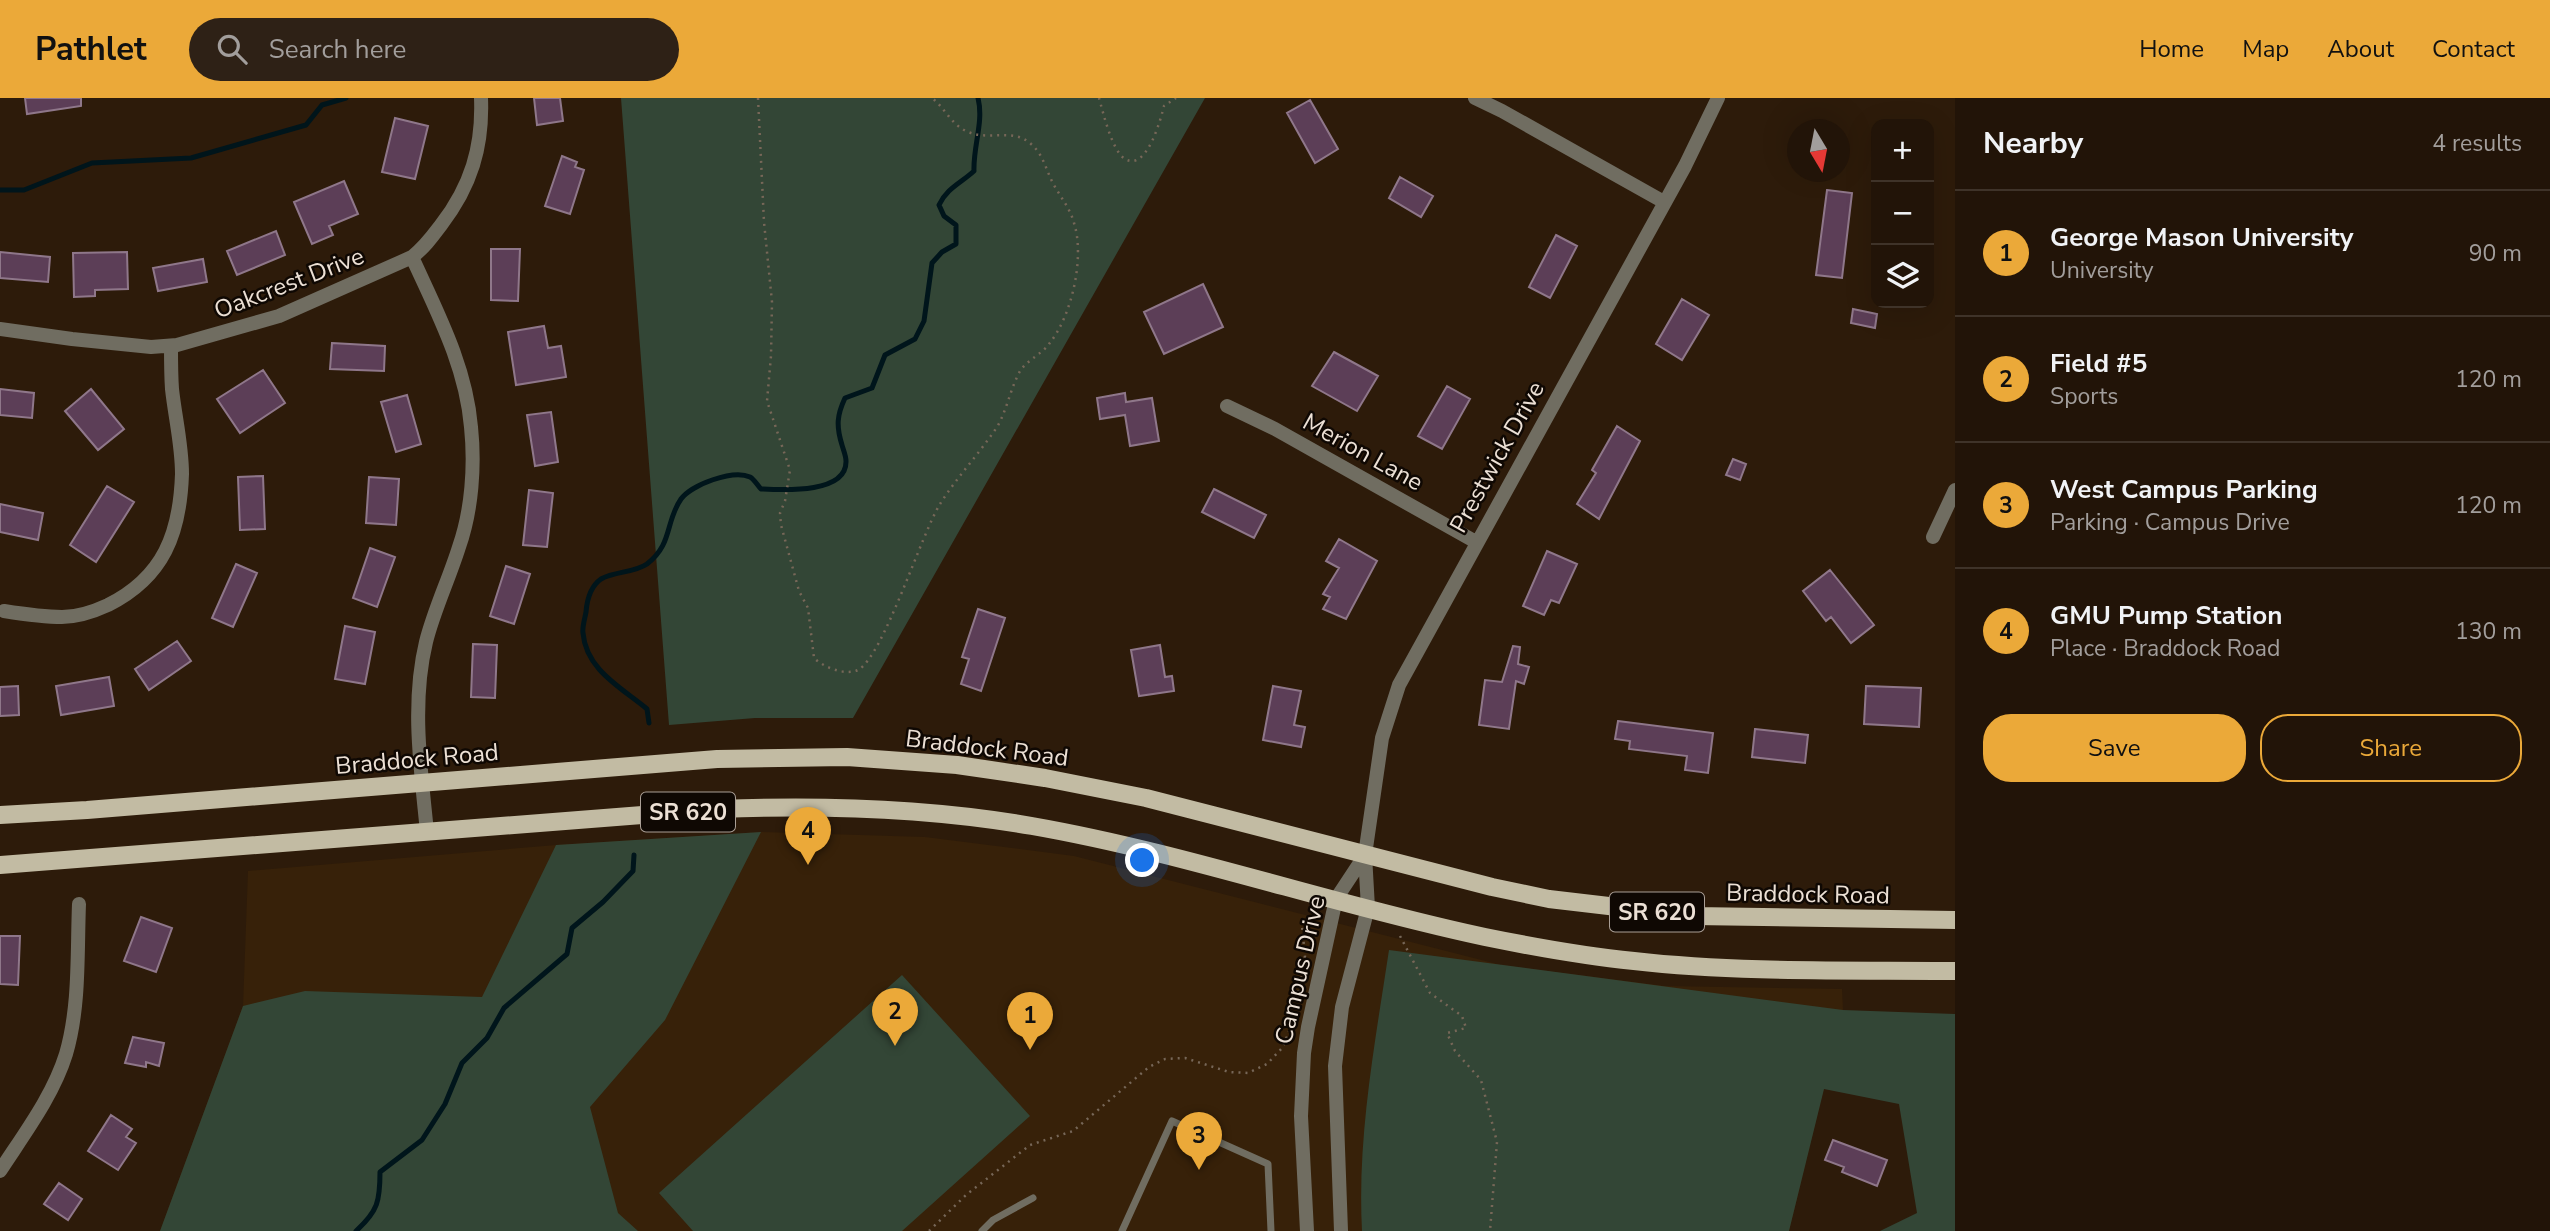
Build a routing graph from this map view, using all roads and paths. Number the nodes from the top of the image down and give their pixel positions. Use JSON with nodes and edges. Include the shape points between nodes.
{"nodes":[{"id":1,"x":481,"y":98,"type":"edge"},
{"id":2,"x":758,"y":98,"type":"edge"},
{"id":3,"x":932,"y":98,"type":"edge"},
{"id":4,"x":1099,"y":98,"type":"edge"},
{"id":5,"x":1176,"y":98,"type":"edge"},
{"id":6,"x":1475,"y":98,"type":"edge"},
{"id":7,"x":1718,"y":98,"type":"edge"},
{"id":8,"x":1664,"y":202,"type":"junction"},
{"id":9,"x":412,"y":257,"type":"junction"},
{"id":10,"x":0,"y":329,"type":"edge"},
{"id":11,"x":171,"y":346,"type":"junction"},
{"id":12,"x":1227,"y":407,"type":"dead end"},
{"id":13,"x":1955,"y":490,"type":"edge"},
{"id":14,"x":1933,"y":537,"type":"dead end"},
{"id":15,"x":1476,"y":542,"type":"junction"},
{"id":16,"x":4,"y":611,"type":"dead end"},
{"id":17,"x":422,"y":783,"type":"junction"},
{"id":18,"x":0,"y":815,"type":"edge"},
{"id":19,"x":427,"y":832,"type":"junction"},
{"id":20,"x":1365,"y":855,"type":"junction"},
{"id":21,"x":0,"y":864,"type":"edge"},
{"id":22,"x":1336,"y":899,"type":"junction"},
{"id":23,"x":79,"y":904,"type":"dead end"},
{"id":24,"x":1368,"y":908,"type":"junction"},
{"id":25,"x":1955,"y":920,"type":"edge"},
{"id":26,"x":1302,"y":926,"type":"dead end"},
{"id":27,"x":1400,"y":936,"type":"dead end"},
{"id":28,"x":1955,"y":971,"type":"edge"},
{"id":29,"x":1296,"y":1006,"type":"dead end"},
{"id":30,"x":1292,"y":1022,"type":"dead end"},
{"id":31,"x":0,"y":1171,"type":"edge"},
{"id":32,"x":1033,"y":1198,"type":"dead end"},
{"id":33,"x":929,"y":1231,"type":"edge"},
{"id":34,"x":982,"y":1231,"type":"edge"},
{"id":35,"x":1122,"y":1231,"type":"edge"},
{"id":36,"x":1271,"y":1231,"type":"edge"},
{"id":37,"x":1307,"y":1231,"type":"edge"},
{"id":38,"x":1341,"y":1231,"type":"edge"},
{"id":39,"x":1490,"y":1231,"type":"edge"}],
"edges":[{"from":1,"to":9,"type":"street","name":"Oakcrest Drive","via":[[480,140],[470,178],[451,213]]},
{"from":2,"to":3,"type":"path","via":[[772,302],[767,401],[790,470],[781,525],[807,608],[814,658],[848,672],[858,670],[889,624],[940,504],[998,424],[1023,366],[1050,343],[1077,277],[1075,225],[1038,150],[1020,137],[969,132]]},
{"from":4,"to":5,"type":"path","via":[[1114,142],[1129,160],[1149,148],[1164,106]]},
{"from":6,"to":8,"type":"street"},
{"from":7,"to":8,"type":"street","name":"Prestwick Drive"},
{"from":8,"to":15,"type":"street","name":"Prestwick Drive"},
{"from":9,"to":11,"type":"street","name":"Oakcrest Drive","via":[[279,316]]},
{"from":9,"to":17,"type":"street","via":[[457,358],[472,450],[460,545],[421,667],[418,727]]},
{"from":10,"to":11,"type":"street","name":"Oakcrest Drive","via":[[72,340]]},
{"from":11,"to":16,"type":"street","via":[[182,472],[177,520],[163,557],[139,586],[101,608],[64,617]]},
{"from":12,"to":15,"type":"street","name":"Merion Lane","via":[[1275,429]]},
{"from":13,"to":14,"type":"street"},
{"from":15,"to":20,"type":"street","name":"Prestwick Drive","via":[[1391,704]]},
{"from":17,"to":18,"type":"main road","name":"Braddock Road","number":"SR 620"},
{"from":17,"to":19,"type":"street"},
{"from":17,"to":20,"type":"main road","name":"Braddock Road","number":"SR 620","via":[[731,758],[847,757],[957,765],[1146,798]]},
{"from":19,"to":21,"type":"main road","number":"SR 620"},
{"from":19,"to":22,"type":"main road","number":"SR 620","via":[[719,809],[895,809],[1033,826]]},
{"from":20,"to":22,"type":"street","name":"Campus Drive"},
{"from":20,"to":24,"type":"street","name":"Campus Drive"},
{"from":20,"to":25,"type":"main road","name":"Braddock Road","number":"SR 620","via":[[1549,899],[1626,909],[1719,917]]},
{"from":22,"to":24,"type":"main road","number":"SR 620"},
{"from":22,"to":37,"type":"street","name":"Campus Drive","via":[[1304,1053],[1301,1116]]},
{"from":23,"to":31,"type":"street","via":[[76,991],[65,1056],[53,1085]]},
{"from":24,"to":28,"type":"main road","number":"SR 620","via":[[1483,936],[1636,962]]},
{"from":24,"to":38,"type":"street","name":"Campus Drive","via":[[1342,1007],[1335,1066]]},
{"from":26,"to":29,"type":"path","via":[[1305,956]]},
{"from":27,"to":39,"type":"path","via":[[1430,993],[1462,1016],[1466,1028],[1447,1033],[1455,1051],[1481,1080],[1497,1142]]},
{"from":30,"to":33,"type":"path","via":[[1283,1047],[1266,1065],[1248,1073],[1185,1058],[1149,1066],[1073,1131],[1030,1145]]},
{"from":32,"to":34,"type":"lane"},
{"from":35,"to":36,"type":"lane","via":[[1172,1121],[1268,1164]]}]}
